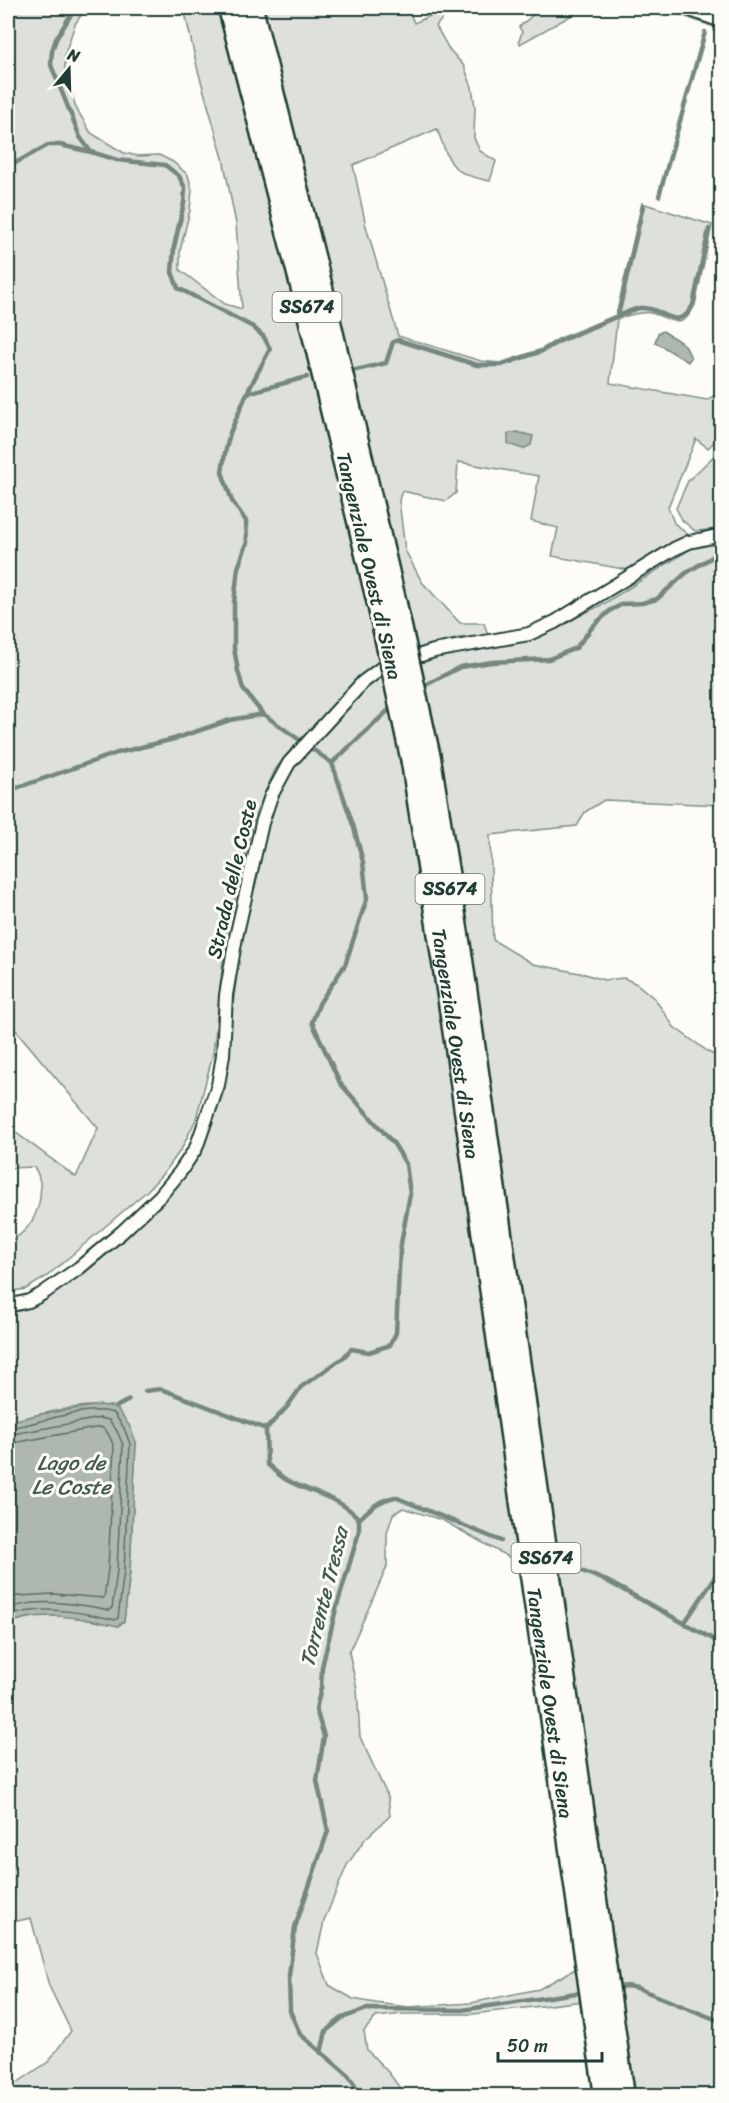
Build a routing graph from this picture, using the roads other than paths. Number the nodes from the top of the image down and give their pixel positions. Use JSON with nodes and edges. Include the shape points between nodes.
{"nodes":[{"id":1,"x":230,"y":8,"type":"edge"},
{"id":2,"x":251,"y":8,"type":"edge"},
{"id":3,"x":694,"y":8,"type":"edge"},
{"id":4,"x":722,"y":18,"type":"edge"},
{"id":5,"x":722,"y":535,"type":"edge"},
{"id":6,"x":388,"y":606,"type":"junction"},
{"id":7,"x":461,"y":1021,"type":"junction"},
{"id":8,"x":8,"y":1306,"type":"edge"},
{"id":9,"x":606,"y":2096,"type":"edge"},
{"id":10,"x":623,"y":2096,"type":"edge"}],
"edges":[{"from":1,"to":6,"type":"highway","name":"Tangenziale Ovest di Siena","number":"SS674"},
{"from":2,"to":6,"type":"highway","name":"Tangenziale Ovest di Siena","number":"SS674","via":[[322,292]]},
{"from":3,"to":4,"type":"street"},
{"from":5,"to":8,"type":"street","name":"Strada delle Coste","via":[[674,549],[529,634],[434,651],[383,667],[363,682],[323,725],[289,763],[262,823],[226,995],[218,1085],[196,1148],[160,1196],[122,1232],[42,1294]]},
{"from":6,"to":7,"type":"highway","name":"Tangenziale Ovest di Siena","number":"SS674","bridge":true},
{"from":7,"to":9,"type":"highway","name":"Tangenziale Ovest di Siena","number":"SS674"},
{"from":7,"to":10,"type":"highway","name":"Tangenziale Ovest di Siena","number":"SS674"}]}
